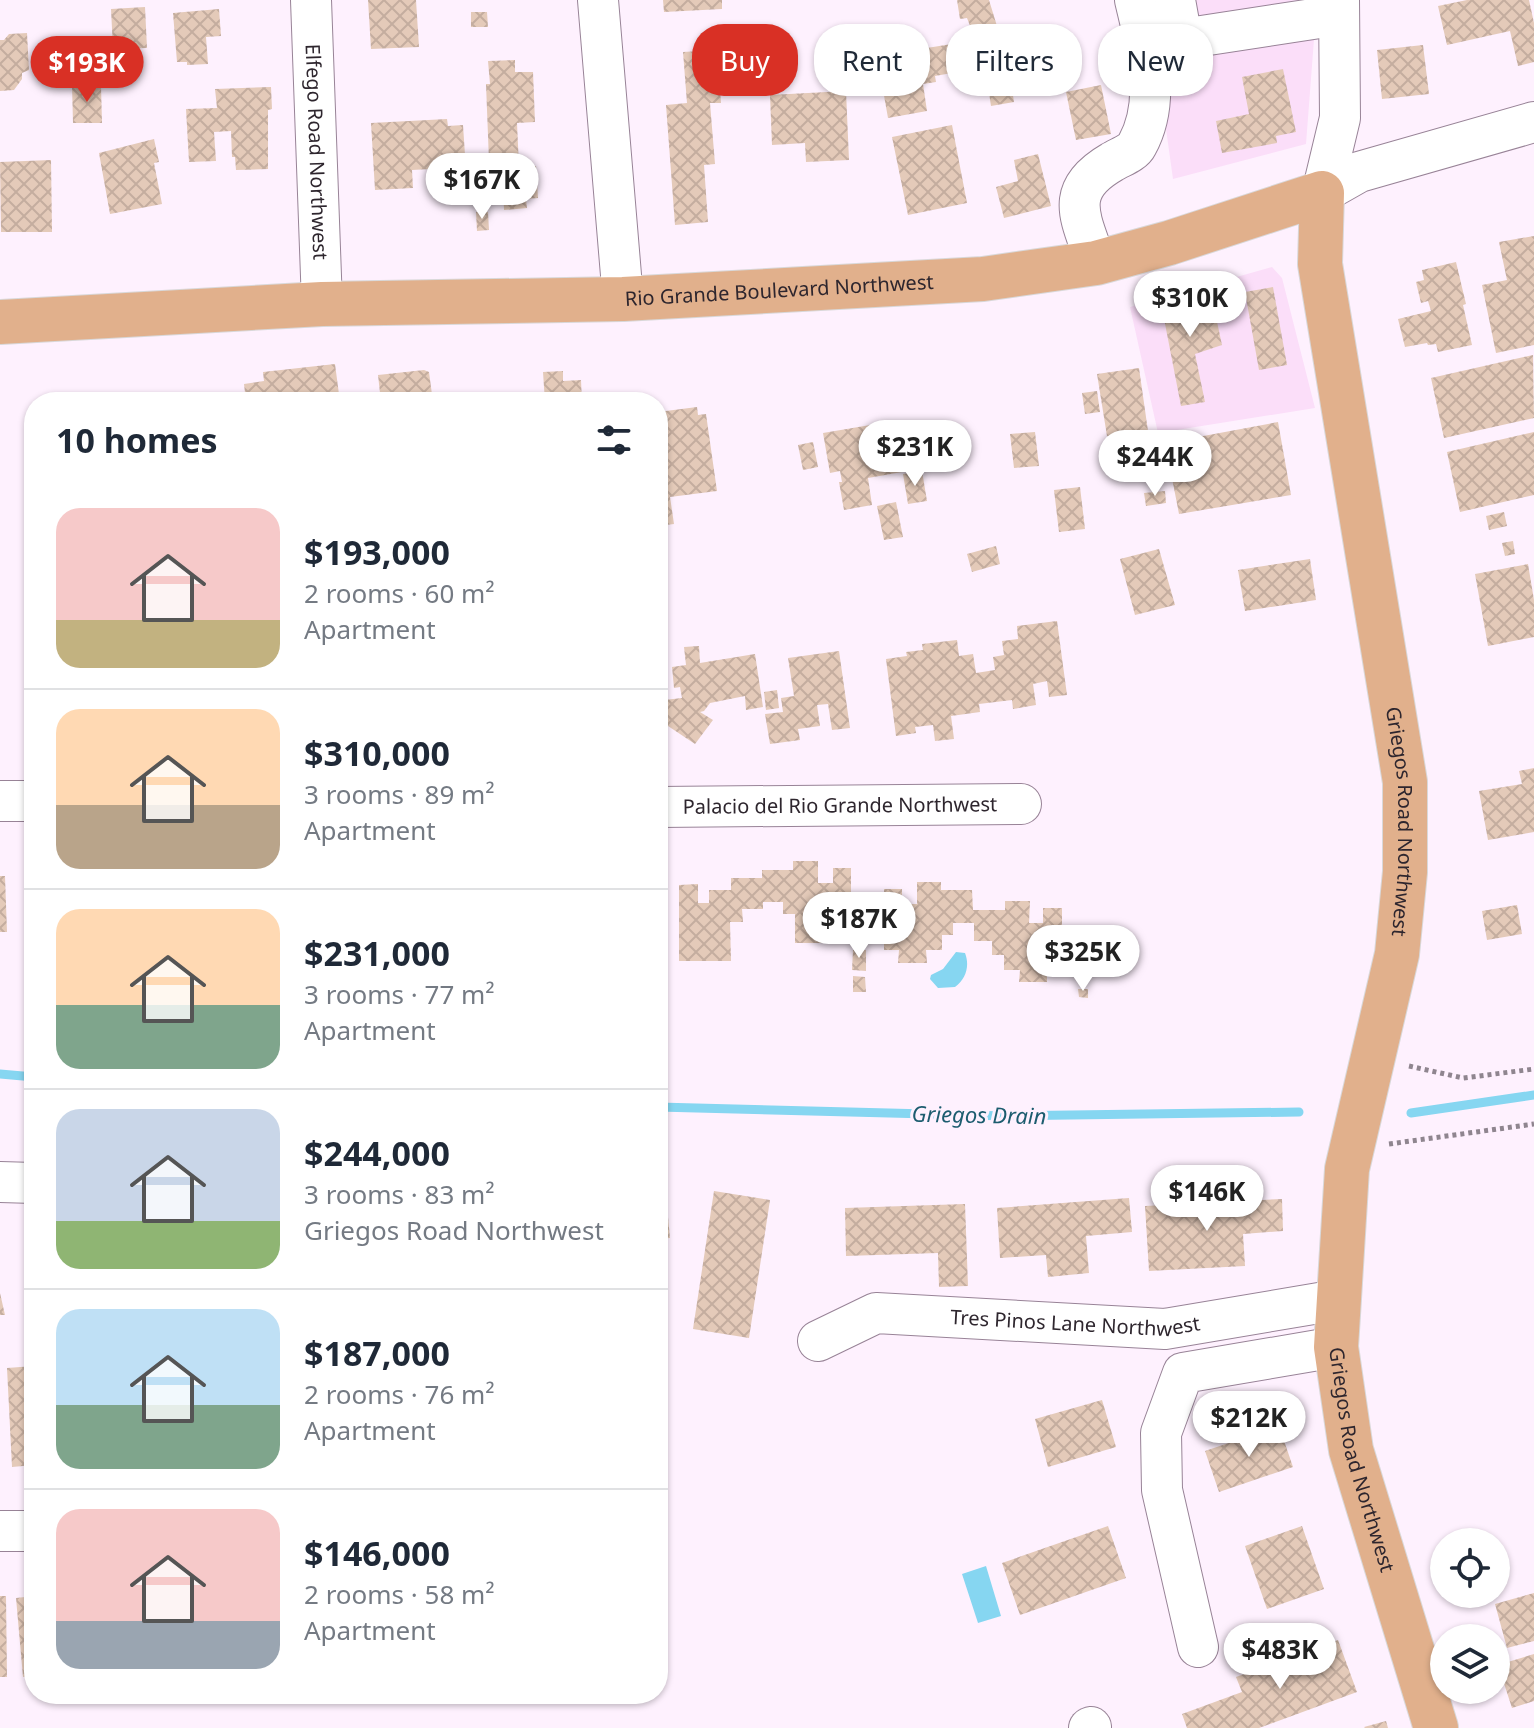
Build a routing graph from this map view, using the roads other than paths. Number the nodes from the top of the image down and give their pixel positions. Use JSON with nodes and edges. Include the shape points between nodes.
{"nodes":[{"id":1,"x":311,"y":0,"type":"edge"},
{"id":2,"x":598,"y":0,"type":"edge"},
{"id":3,"x":1135,"y":0,"type":"edge"},
{"id":4,"x":1175,"y":0,"type":"edge"},
{"id":5,"x":1339,"y":7,"type":"edge"},
{"id":6,"x":1152,"y":24,"type":"edge"},
{"id":7,"x":1169,"y":24,"type":"edge"},
{"id":8,"x":1213,"y":32,"type":"edge"},
{"id":9,"x":1154,"y":96,"type":"edge"},
{"id":10,"x":1534,"y":122,"type":"edge"},
{"id":11,"x":1322,"y":193,"type":"junction"},
{"id":12,"x":1096,"y":263,"type":"junction"},
{"id":13,"x":623,"y":299,"type":"junction"},
{"id":14,"x":322,"y":304,"type":"junction"},
{"id":15,"x":0,"y":322,"type":"edge"},
{"id":16,"x":0,"y":801,"type":"edge"},
{"id":17,"x":24,"y":801,"type":"edge"},
{"id":18,"x":1021,"y":804,"type":"dead end"},
{"id":19,"x":668,"y":807,"type":"edge"},
{"id":20,"x":0,"y":1182,"type":"edge"},
{"id":21,"x":24,"y":1183,"type":"edge"},
{"id":22,"x":1337,"y":1300,"type":"junction"},
{"id":23,"x":818,"y":1341,"type":"dead end"},
{"id":24,"x":1336,"y":1347,"type":"junction"},
{"id":25,"x":0,"y":1531,"type":"edge"},
{"id":26,"x":24,"y":1531,"type":"edge"},
{"id":27,"x":1198,"y":1647,"type":"dead end"},
{"id":28,"x":1436,"y":1728,"type":"edge"}],
"edges":[{"from":1,"to":14,"type":"street","name":"Elfego Road Northwest"},
{"from":2,"to":13,"type":"street"},
{"from":3,"to":6,"type":"street"},
{"from":4,"to":7,"type":"street"},
{"from":5,"to":8,"type":"street"},
{"from":5,"to":11,"type":"street","name":"Griegos Road Northwest","via":[[1340,118]]},
{"from":9,"to":12,"type":"street","via":[[1136,148],[1092,173],[1082,190],[1078,209]]},
{"from":10,"to":11,"type":"street","name":"Rio Grande Boulevard Northwest","via":[[1359,172]]},
{"from":11,"to":12,"type":"main road","name":"Rio Grande Boulevard Northwest"},
{"from":11,"to":22,"type":"main road","name":"Griegos Road Northwest","via":[[1320,264],[1405,782],[1405,872],[1397,954],[1347,1169]]},
{"from":12,"to":13,"type":"main road","name":"Rio Grande Boulevard Northwest","via":[[983,279]]},
{"from":13,"to":14,"type":"main road","name":"Rio Grande Boulevard Northwest"},
{"from":14,"to":15,"type":"main road","name":"Rio Grande Boulevard Northwest"},
{"from":16,"to":17,"type":"street"},
{"from":18,"to":19,"type":"street","name":"Palacio del Rio Grande Northwest"},
{"from":20,"to":21,"type":"street"},
{"from":22,"to":23,"type":"street","name":"Tres Pinos Lane Northwest","via":[[1165,1329],[876,1313]]},
{"from":22,"to":24,"type":"main road","name":"Griegos Road Northwest"},
{"from":24,"to":27,"type":"street","via":[[1183,1373],[1161,1433],[1162,1490]]},
{"from":24,"to":28,"type":"main road","name":"Griegos Road Northwest","via":[[1351,1450]]},
{"from":25,"to":26,"type":"street"}]}
